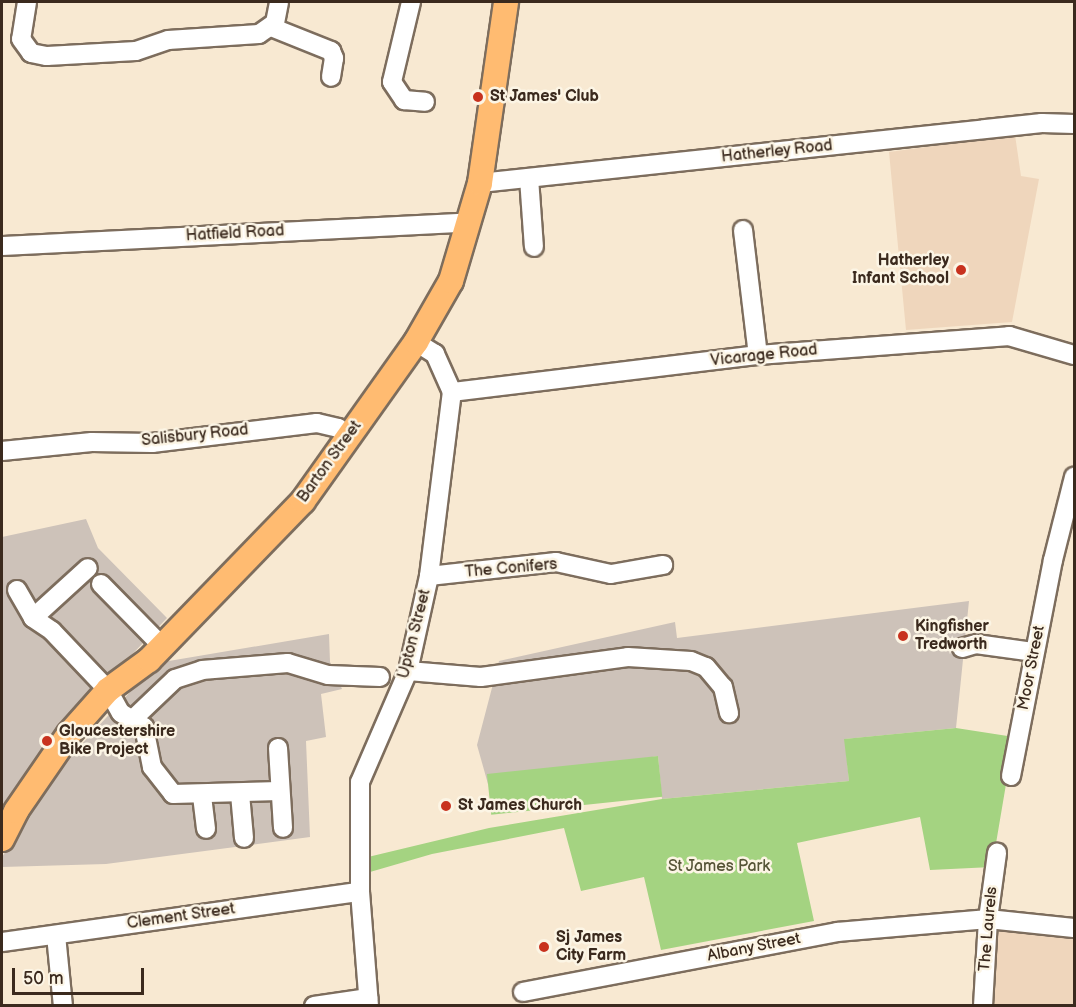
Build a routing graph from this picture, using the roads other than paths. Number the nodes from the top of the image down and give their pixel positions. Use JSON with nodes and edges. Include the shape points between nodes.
{"nodes":[{"id":1,"x":27,"y":2,"type":"edge"},
{"id":2,"x":279,"y":2,"type":"edge"},
{"id":3,"x":411,"y":2,"type":"edge"},
{"id":4,"x":506,"y":2,"type":"edge"},
{"id":5,"x":271,"y":27,"type":"junction"},
{"id":6,"x":331,"y":77,"type":"dead end"},
{"id":7,"x":425,"y":102,"type":"dead end"},
{"id":8,"x":1074,"y":124,"type":"edge"},
{"id":9,"x":529,"y":178,"type":"junction"},
{"id":10,"x":480,"y":183,"type":"junction"},
{"id":11,"x":468,"y":222,"type":"junction"},
{"id":12,"x":742,"y":230,"type":"dead end"},
{"id":13,"x":2,"y":246,"type":"edge"},
{"id":14,"x":534,"y":247,"type":"dead end"},
{"id":15,"x":416,"y":342,"type":"junction"},
{"id":16,"x":758,"y":356,"type":"junction"},
{"id":17,"x":1074,"y":356,"type":"edge"},
{"id":18,"x":452,"y":392,"type":"junction"},
{"id":19,"x":349,"y":438,"type":"junction"},
{"id":20,"x":2,"y":451,"type":"edge"},
{"id":21,"x":1074,"y":477,"type":"edge"},
{"id":22,"x":663,"y":565,"type":"dead end"},
{"id":23,"x":88,"y":568,"type":"dead end"},
{"id":24,"x":429,"y":576,"type":"junction"},
{"id":25,"x":101,"y":584,"type":"dead end"},
{"id":26,"x":17,"y":590,"type":"dead end"},
{"id":27,"x":33,"y":618,"type":"junction"},
{"id":28,"x":162,"y":646,"type":"junction"},
{"id":29,"x":962,"y":648,"type":"dead end"},
{"id":30,"x":1034,"y":652,"type":"junction"},
{"id":31,"x":408,"y":671,"type":"junction"},
{"id":32,"x":380,"y":676,"type":"dead end"},
{"id":33,"x":108,"y":690,"type":"junction"},
{"id":34,"x":729,"y":713,"type":"dead end"},
{"id":35,"x":132,"y":720,"type":"junction"},
{"id":36,"x":278,"y":748,"type":"dead end"},
{"id":37,"x":1011,"y":776,"type":"dead end"},
{"id":38,"x":279,"y":791,"type":"junction"},
{"id":39,"x":240,"y":794,"type":"junction"},
{"id":40,"x":202,"y":796,"type":"junction"},
{"id":41,"x":283,"y":828,"type":"dead end"},
{"id":42,"x":206,"y":829,"type":"dead end"},
{"id":43,"x":244,"y":838,"type":"dead end"},
{"id":44,"x":2,"y":840,"type":"edge"},
{"id":45,"x":998,"y":853,"type":"dead end"},
{"id":46,"x":360,"y":892,"type":"junction"},
{"id":47,"x":988,"y":919,"type":"junction"},
{"id":48,"x":1074,"y":928,"type":"edge"},
{"id":49,"x":56,"y":935,"type":"junction"},
{"id":50,"x":2,"y":942,"type":"edge"},
{"id":51,"x":523,"y":992,"type":"dead end"},
{"id":52,"x":368,"y":1002,"type":"edge"},
{"id":53,"x":63,"y":1005,"type":"edge"},
{"id":54,"x":314,"y":1005,"type":"edge"},
{"id":55,"x":983,"y":1005,"type":"edge"}],
"edges":[{"from":1,"to":5,"type":"street","via":[[21,39],[31,53],[46,56],[136,51],[168,40],[259,34]]},
{"from":2,"to":5,"type":"street"},
{"from":3,"to":7,"type":"street","via":[[392,82],[404,100]]},
{"from":4,"to":10,"type":"main road","name":"Barton Street"},
{"from":5,"to":6,"type":"street","via":[[331,51]]},
{"from":8,"to":9,"type":"street","name":"Hatherley Road","via":[[1042,123]]},
{"from":9,"to":10,"type":"street","name":"Hatherley Road"},
{"from":9,"to":14,"type":"street"},
{"from":10,"to":11,"type":"main road","name":"Barton Street"},
{"from":11,"to":13,"type":"street","name":"Hatfield Road"},
{"from":11,"to":15,"type":"main road","name":"Barton Street","via":[[451,280]]},
{"from":12,"to":16,"type":"street"},
{"from":15,"to":18,"type":"street","via":[[435,354]]},
{"from":15,"to":19,"type":"main road","name":"Barton Street"},
{"from":16,"to":17,"type":"street","name":"Vicarage Road","via":[[1009,336]]},
{"from":16,"to":18,"type":"street","name":"Vicarage Road"},
{"from":18,"to":24,"type":"street","name":"Upton Street"},
{"from":19,"to":20,"type":"street","name":"Salisbury Road","via":[[338,429],[317,423],[152,443],[92,442]]},
{"from":19,"to":28,"type":"main road","name":"Barton Street","via":[[303,501]]},
{"from":21,"to":30,"type":"street","name":"Moor Street"},
{"from":22,"to":24,"type":"street","name":"The Conifers","via":[[611,574],[556,562]]},
{"from":23,"to":27,"type":"street"},
{"from":24,"to":31,"type":"street","name":"Upton Street"},
{"from":25,"to":28,"type":"street"},
{"from":26,"to":27,"type":"street"},
{"from":27,"to":33,"type":"street","via":[[52,631]]},
{"from":28,"to":33,"type":"main road","name":"Barton Street"},
{"from":29,"to":30,"type":"street","via":[[976,644]]},
{"from":30,"to":37,"type":"street","name":"Moor Street"},
{"from":31,"to":34,"type":"street","via":[[481,677],[628,657],[691,661],[706,667],[723,687]]},
{"from":31,"to":46,"type":"street","name":"Upton Street","via":[[360,782]]},
{"from":32,"to":35,"type":"street","via":[[328,675],[288,663],[202,670],[175,679]]},
{"from":33,"to":35,"type":"street","via":[[121,713]]},
{"from":33,"to":44,"type":"main road","name":"Barton Street","via":[[69,734],[16,811]]},
{"from":35,"to":40,"type":"street","via":[[144,727],[152,767],[167,789],[185,796]]},
{"from":36,"to":38,"type":"street"},
{"from":38,"to":39,"type":"street"},
{"from":38,"to":41,"type":"street"},
{"from":39,"to":40,"type":"street"},
{"from":39,"to":43,"type":"street"},
{"from":40,"to":42,"type":"street"},
{"from":45,"to":47,"type":"street","name":"The Laurels"},
{"from":46,"to":49,"type":"street","name":"Clement Street"},
{"from":46,"to":52,"type":"street","name":"Upton Street"},
{"from":47,"to":48,"type":"street","name":"Albany Street"},
{"from":47,"to":51,"type":"street","name":"Albany Street","via":[[837,932]]},
{"from":47,"to":55,"type":"street","name":"The Laurels"},
{"from":49,"to":50,"type":"street","name":"Clement Street"},
{"from":49,"to":53,"type":"street"},
{"from":52,"to":54,"type":"street"}]}
